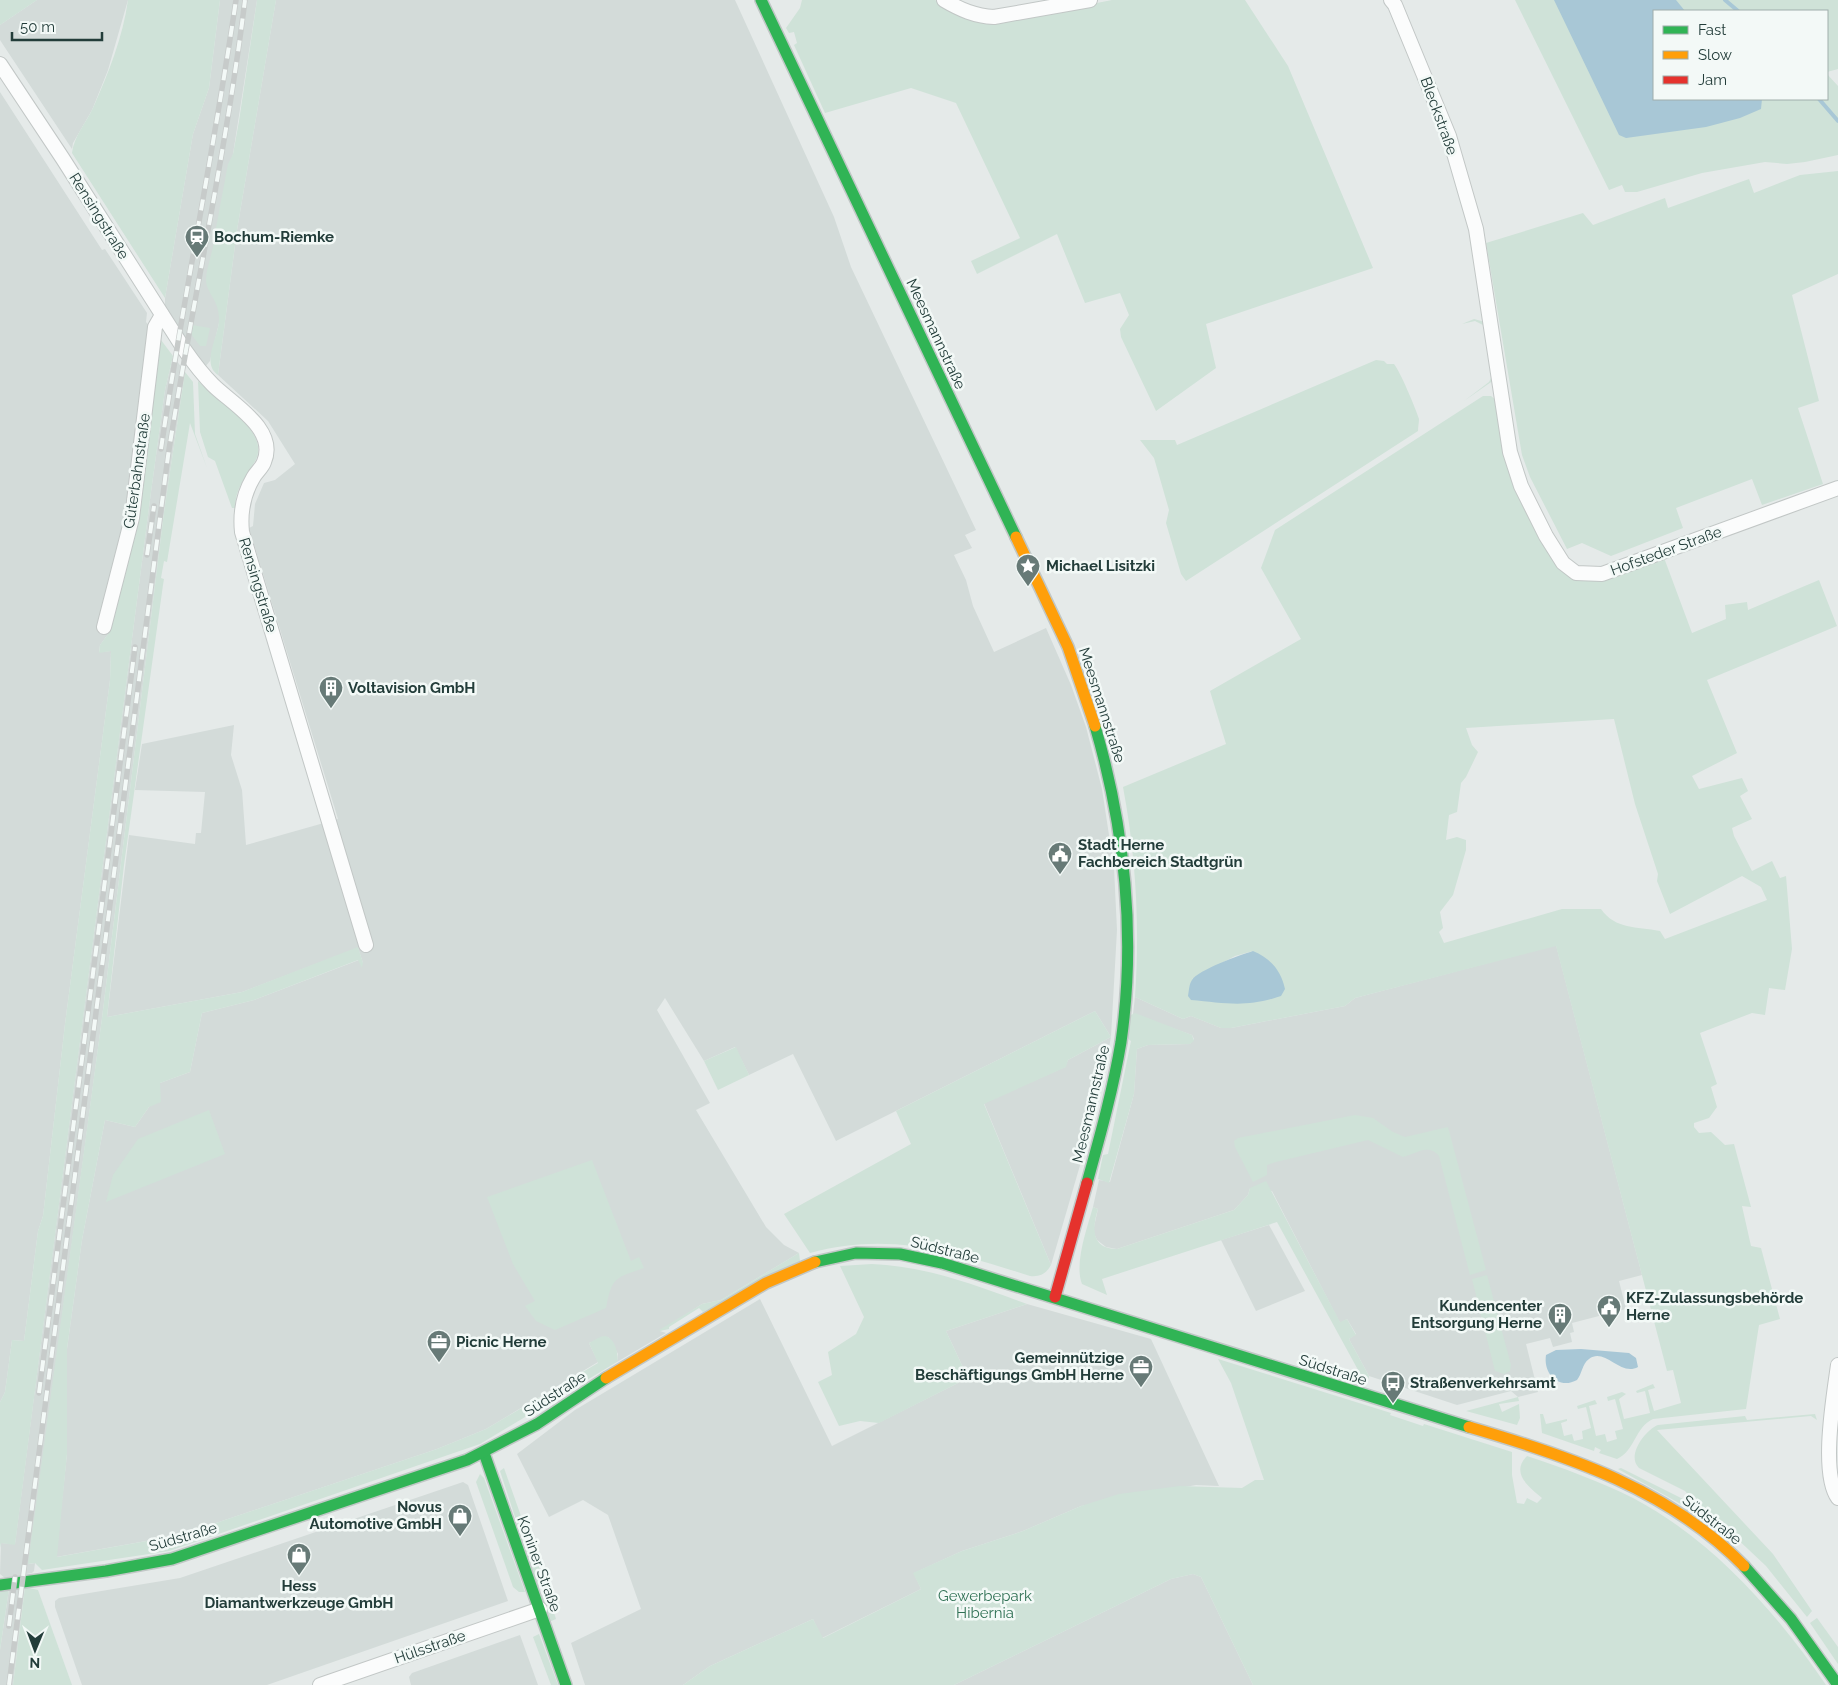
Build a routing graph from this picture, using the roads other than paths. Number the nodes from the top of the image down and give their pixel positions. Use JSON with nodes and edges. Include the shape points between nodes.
{"nodes":[{"id":1,"x":761,"y":0,"type":"edge"},
{"id":2,"x":944,"y":0,"type":"edge"},
{"id":3,"x":1090,"y":0,"type":"edge"},
{"id":4,"x":1391,"y":0,"type":"edge"},
{"id":5,"x":0,"y":64,"type":"edge"},
{"id":6,"x":1477,"y":235,"type":"joint"},
{"id":7,"x":162,"y":315,"type":"junction"},
{"id":8,"x":1838,"y":488,"type":"edge"},
{"id":9,"x":104,"y":627,"type":"dead end"},
{"id":10,"x":366,"y":945,"type":"dead end"},
{"id":11,"x":1056,"y":1297,"type":"junction"},
{"id":12,"x":1838,"y":1365,"type":"edge"},
{"id":13,"x":484,"y":1453,"type":"junction"},
{"id":14,"x":1838,"y":1498,"type":"edge"},
{"id":15,"x":0,"y":1585,"type":"edge"},
{"id":16,"x":540,"y":1609,"type":"junction"},
{"id":17,"x":320,"y":1685,"type":"edge"},
{"id":18,"x":566,"y":1685,"type":"edge"},
{"id":19,"x":1838,"y":1685,"type":"edge"}],
"edges":[{"from":1,"to":11,"type":"street","name":"Meesmannstraße","via":[[1068,647],[1096,723],[1110,777],[1120,835],[1126,905],[1127,968],[1121,1040],[1107,1111]]},
{"from":2,"to":3,"type":"street","via":[[965,12],[994,17]]},
{"from":4,"to":6,"type":"street","name":"Bleckstraße","via":[[1445,124]]},
{"from":5,"to":7,"type":"street","name":"Rensingstraße"},
{"from":6,"to":8,"type":"street","name":"Hofsteder Straße","via":[[1510,452],[1528,501],[1569,570],[1583,575],[1602,574]]},
{"from":7,"to":9,"type":"street","name":"Güterbahnstraße","via":[[156,327],[132,518]]},
{"from":7,"to":10,"type":"street","name":"Rensingstraße","via":[[203,375],[253,421],[266,442],[264,465],[254,475],[245,495],[240,517],[242,532]]},
{"from":11,"to":13,"type":"street","name":"Südstraße","via":[[942,1262],[900,1254],[856,1253],[811,1263],[766,1283],[614,1373],[537,1424]]},
{"from":11,"to":19,"type":"street","name":"Südstraße","via":[[1530,1447],[1632,1486],[1686,1516],[1743,1564],[1800,1629]]},
{"from":12,"to":14,"type":"street","via":[[1830,1439],[1832,1482]]},
{"from":13,"to":15,"type":"street","name":"Südstraße","via":[[172,1559]]},
{"from":13,"to":16,"type":"street","name":"Koniner Straße"},
{"from":16,"to":17,"type":"street","name":"Hülsstraße"},
{"from":16,"to":18,"type":"street","name":"Koniner Straße"}]}
